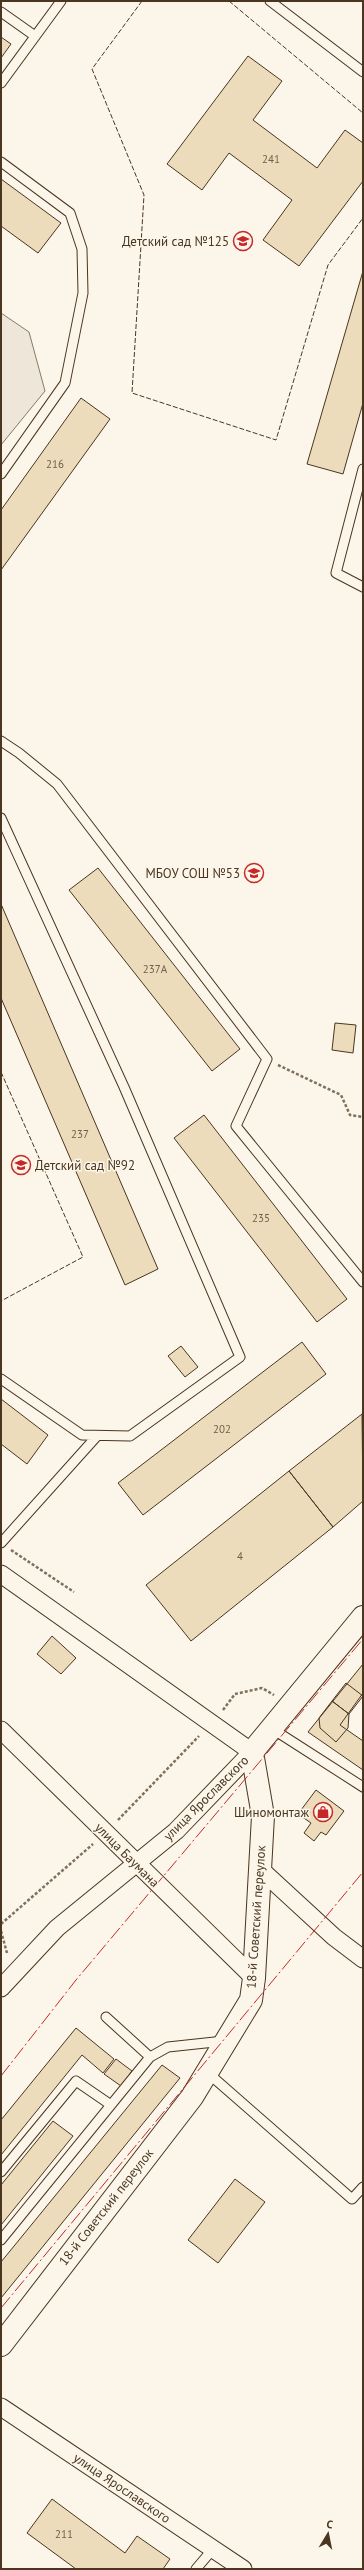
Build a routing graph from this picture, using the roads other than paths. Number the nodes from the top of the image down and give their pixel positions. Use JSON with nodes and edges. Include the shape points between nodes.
{"nodes":[{"id":1,"x":61,"y":1,"type":"edge"},
{"id":2,"x":270,"y":1,"type":"edge"},
{"id":3,"x":1,"y":12,"type":"edge"},
{"id":4,"x":35,"y":36,"type":"junction"},
{"id":5,"x":363,"y":72,"type":"edge"},
{"id":6,"x":1,"y":82,"type":"edge"},
{"id":7,"x":1,"y":162,"type":"edge"},
{"id":8,"x":363,"y":469,"type":"edge"},
{"id":9,"x":1,"y":474,"type":"edge"},
{"id":10,"x":363,"y":587,"type":"edge"},
{"id":11,"x":1,"y":741,"type":"edge"},
{"id":12,"x":1,"y":818,"type":"edge"},
{"id":13,"x":363,"y":1282,"type":"edge"},
{"id":14,"x":1,"y":1379,"type":"edge"},
{"id":15,"x":97,"y":1436,"type":"junction"},
{"id":16,"x":4,"y":1545,"type":"edge"},
{"id":17,"x":1,"y":1574,"type":"edge"},
{"id":18,"x":363,"y":1617,"type":"edge"},
{"id":19,"x":271,"y":1728,"type":"junction"},
{"id":20,"x":1,"y":1730,"type":"edge"},
{"id":21,"x":252,"y":1752,"type":"junction"},
{"id":22,"x":363,"y":1787,"type":"edge"},
{"id":23,"x":136,"y":1864,"type":"junction"},
{"id":24,"x":259,"y":1868,"type":"junction"},
{"id":25,"x":363,"y":1959,"type":"edge"},
{"id":26,"x":254,"y":1978,"type":"junction"},
{"id":27,"x":1,"y":1988,"type":"edge"},
{"id":28,"x":106,"y":2017,"type":"dead end"},
{"id":29,"x":226,"y":2040,"type":"junction"},
{"id":30,"x":150,"y":2057,"type":"junction"},
{"id":31,"x":208,"y":2073,"type":"junction"},
{"id":32,"x":111,"y":2105,"type":"junction"},
{"id":33,"x":1,"y":2172,"type":"edge"},
{"id":34,"x":363,"y":2187,"type":"edge"},
{"id":35,"x":1,"y":2240,"type":"edge"},
{"id":36,"x":1,"y":2345,"type":"edge"},
{"id":37,"x":1,"y":2407,"type":"edge"},
{"id":38,"x":213,"y":2549,"type":"junction"},
{"id":39,"x":196,"y":2569,"type":"edge"},
{"id":40,"x":243,"y":2569,"type":"edge"}],
"edges":[{"from":1,"to":4,"type":"lane"},
{"from":2,"to":5,"type":"lane"},
{"from":3,"to":4,"type":"lane"},
{"from":4,"to":6,"type":"lane"},
{"from":7,"to":9,"type":"lane","via":[[70,213],[82,249],[83,293],[65,383]]},
{"from":8,"to":10,"type":"lane","via":[[336,573]]},
{"from":11,"to":13,"type":"lane","via":[[19,752],[58,784],[267,1059],[236,1126]]},
{"from":12,"to":15,"type":"lane","via":[[124,1088],[240,1357],[130,1436]]},
{"from":14,"to":15,"type":"lane","via":[[82,1435]]},
{"from":15,"to":16,"type":"lane"},
{"from":17,"to":21,"type":"street"},
{"from":18,"to":19,"type":"street"},
{"from":19,"to":21,"type":"street"},
{"from":19,"to":22,"type":"lane"},
{"from":20,"to":23,"type":"street","name":"улица Баумана"},
{"from":21,"to":23,"type":"street","name":"улица Ярославского","via":[[176,1831]]},
{"from":21,"to":24,"type":"street","name":"18-й Советский переулок","via":[[263,1816]]},
{"from":23,"to":26,"type":"street","name":"улица Баумана"},
{"from":23,"to":27,"type":"street","name":"улица Ярославского","via":[[57,1928]]},
{"from":24,"to":25,"type":"street","via":[[334,1937]]},
{"from":24,"to":26,"type":"street","name":"18-й Советский переулок"},
{"from":26,"to":29,"type":"street","name":"18-й Советский переулок","via":[[250,2000]]},
{"from":28,"to":30,"type":"lane"},
{"from":29,"to":30,"type":"lane","via":[[168,2046]]},
{"from":29,"to":31,"type":"street","name":"18-й Советский переулок"},
{"from":30,"to":32,"type":"lane"},
{"from":31,"to":34,"type":"lane","via":[[352,2199]]},
{"from":31,"to":36,"type":"street","name":"18-й Советский переулок"},
{"from":32,"to":33,"type":"lane","via":[[76,2081]]},
{"from":32,"to":35,"type":"lane"},
{"from":37,"to":38,"type":"street","name":"улица Ярославского"},
{"from":38,"to":39,"type":"lane"},
{"from":38,"to":40,"type":"street","name":"улица Ярославского"}]}
